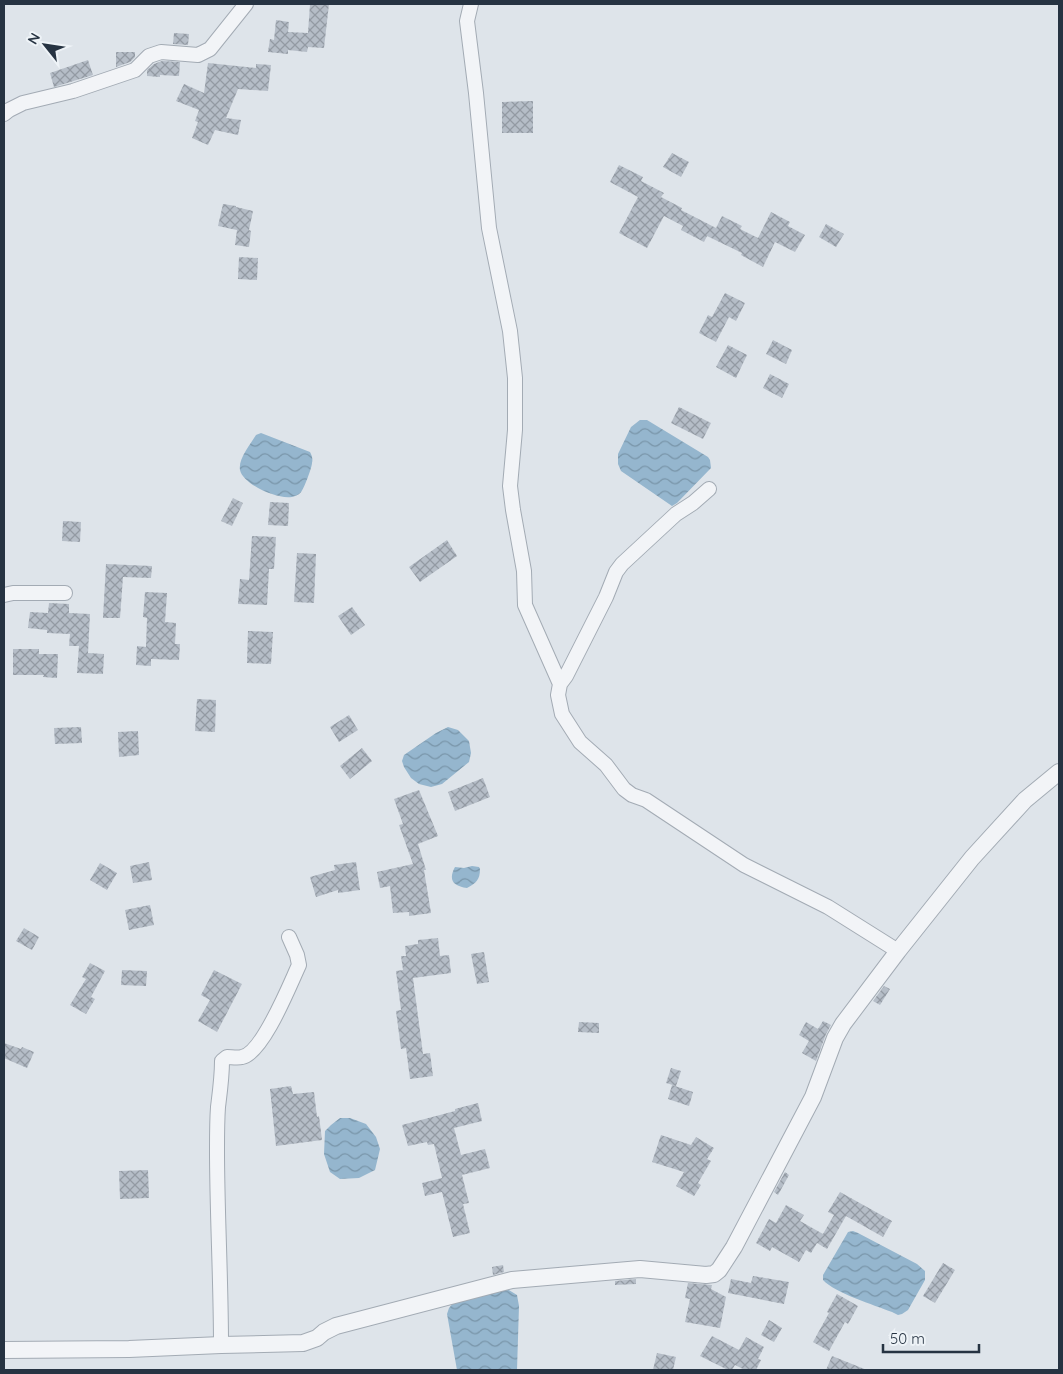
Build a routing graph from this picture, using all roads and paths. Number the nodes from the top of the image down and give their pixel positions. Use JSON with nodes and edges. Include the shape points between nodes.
{"nodes":[{"id":1,"x":246,"y":4,"type":"edge"},
{"id":2,"x":472,"y":4,"type":"edge"},
{"id":3,"x":4,"y":114,"type":"edge"},
{"id":4,"x":709,"y":489,"type":"dead end"},
{"id":5,"x":65,"y":593,"type":"dead end"},
{"id":6,"x":4,"y":595,"type":"edge"},
{"id":7,"x":560,"y":684,"type":"junction"},
{"id":8,"x":1059,"y":772,"type":"edge"},
{"id":9,"x":289,"y":937,"type":"dead end"},
{"id":10,"x":898,"y":951,"type":"junction"},
{"id":11,"x":221,"y":1344,"type":"junction"},
{"id":12,"x":4,"y":1350,"type":"edge"}],
"edges":[{"from":1,"to":3,"type":"street","via":[[210,49],[198,56],[161,52],[149,56],[135,70],[73,91],[23,103]]},
{"from":2,"to":7,"type":"street","via":[[467,21],[489,228],[510,331],[515,378],[510,486],[524,571],[525,605]]},
{"from":4,"to":7,"type":"street","via":[[676,514],[622,564]]},
{"from":5,"to":6,"type":"street"},
{"from":7,"to":10,"type":"street","via":[[558,695],[562,714],[580,742],[606,765],[624,789],[744,865],[828,906]]},
{"from":8,"to":10,"type":"street","via":[[1026,800],[972,858]]},
{"from":9,"to":11,"type":"street","via":[[299,965],[268,1030],[252,1051],[243,1057],[227,1057],[222,1061],[217,1147]]},
{"from":10,"to":11,"type":"street","via":[[835,1038],[813,1097],[734,1247],[714,1274],[640,1269],[512,1280],[336,1326],[304,1343]]},
{"from":11,"to":12,"type":"street"}]}
